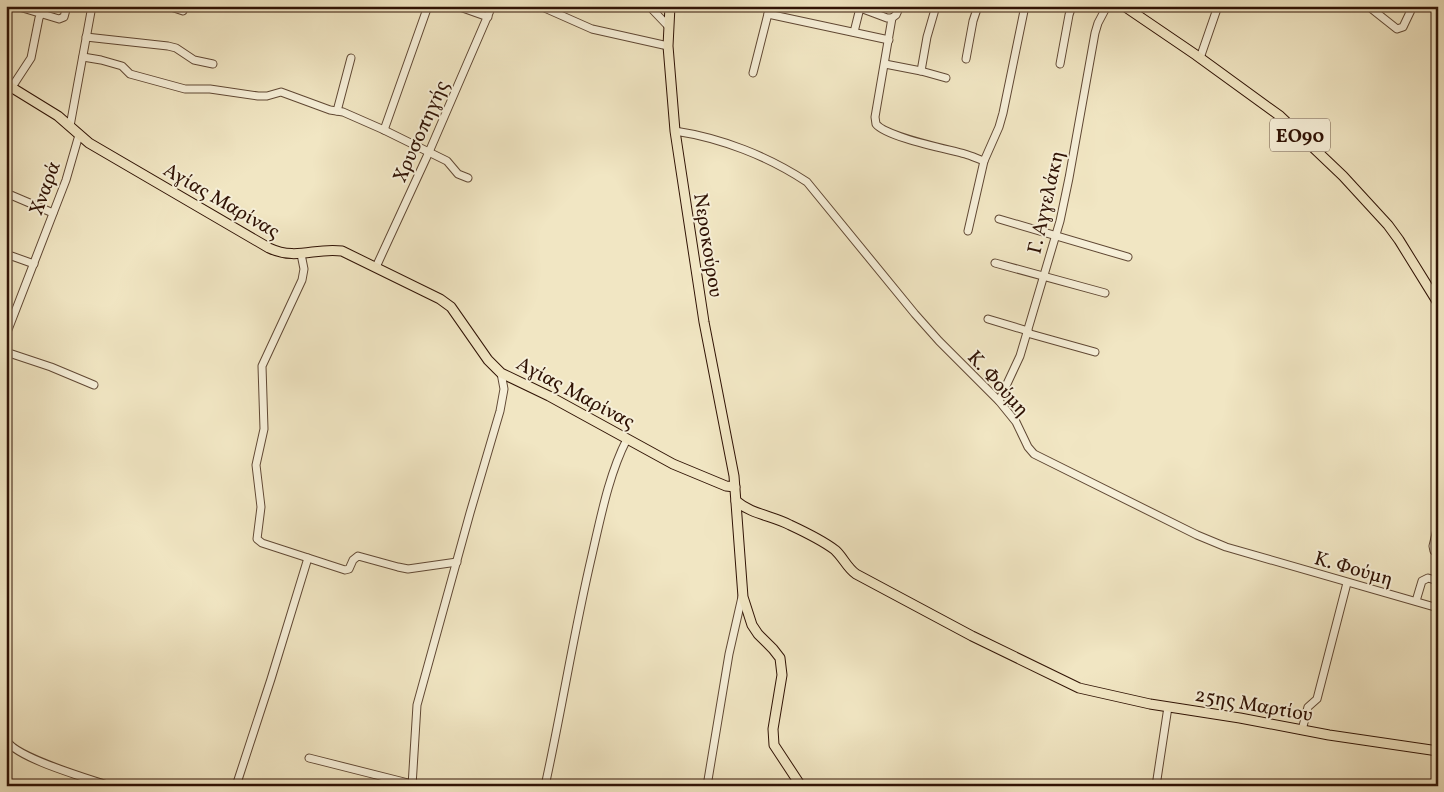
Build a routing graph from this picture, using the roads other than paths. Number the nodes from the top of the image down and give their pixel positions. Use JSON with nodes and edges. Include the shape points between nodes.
{"nodes":[{"id":1,"x":16,"y":6,"type":"edge"},
{"id":2,"x":45,"y":6,"type":"edge"},
{"id":3,"x":67,"y":6,"type":"edge"},
{"id":4,"x":92,"y":6,"type":"edge"},
{"id":5,"x":168,"y":6,"type":"edge"},
{"id":6,"x":428,"y":6,"type":"edge"},
{"id":7,"x":457,"y":6,"type":"edge"},
{"id":8,"x":492,"y":6,"type":"edge"},
{"id":9,"x":540,"y":6,"type":"edge"},
{"id":10,"x":649,"y":6,"type":"edge"},
{"id":11,"x":670,"y":6,"type":"edge"},
{"id":12,"x":770,"y":6,"type":"edge"},
{"id":13,"x":900,"y":6,"type":"edge"},
{"id":14,"x":936,"y":6,"type":"edge"},
{"id":15,"x":978,"y":6,"type":"edge"},
{"id":16,"x":1025,"y":6,"type":"edge"},
{"id":17,"x":1072,"y":6,"type":"edge"},
{"id":18,"x":1107,"y":6,"type":"edge"},
{"id":19,"x":1124,"y":6,"type":"edge"},
{"id":20,"x":1218,"y":6,"type":"edge"},
{"id":21,"x":1368,"y":6,"type":"edge"},
{"id":22,"x":1413,"y":6,"type":"edge"},
{"id":23,"x":857,"y":7,"type":"edge"},
{"id":24,"x":183,"y":11,"type":"dead end"},
{"id":25,"x":40,"y":14,"type":"junction"},
{"id":26,"x":768,"y":14,"type":"junction"},
{"id":27,"x":488,"y":17,"type":"junction"},
{"id":28,"x":892,"y":18,"type":"junction"},
{"id":29,"x":669,"y":27,"type":"junction"},
{"id":30,"x":854,"y":32,"type":"junction"},
{"id":31,"x":86,"y":37,"type":"junction"},
{"id":32,"x":889,"y":40,"type":"junction"},
{"id":33,"x":668,"y":46,"type":"junction"},
{"id":34,"x":83,"y":57,"type":"junction"},
{"id":35,"x":351,"y":58,"type":"dead end"},
{"id":36,"x":1200,"y":58,"type":"junction"},
{"id":37,"x":966,"y":59,"type":"dead end"},
{"id":38,"x":213,"y":64,"type":"dead end"},
{"id":39,"x":885,"y":64,"type":"junction"},
{"id":40,"x":1060,"y":64,"type":"dead end"},
{"id":41,"x":921,"y":70,"type":"junction"},
{"id":42,"x":753,"y":73,"type":"dead end"},
{"id":43,"x":946,"y":78,"type":"dead end"},
{"id":44,"x":9,"y":86,"type":"edge"},
{"id":45,"x":338,"y":111,"type":"junction"},
{"id":46,"x":70,"y":126,"type":"junction"},
{"id":47,"x":384,"y":130,"type":"junction"},
{"id":48,"x":675,"y":131,"type":"junction"},
{"id":49,"x":79,"y":135,"type":"junction"},
{"id":50,"x":429,"y":152,"type":"junction"},
{"id":51,"x":984,"y":162,"type":"junction"},
{"id":52,"x":468,"y":178,"type":"dead end"},
{"id":53,"x":6,"y":193,"type":"edge"},
{"id":54,"x":53,"y":213,"type":"junction"},
{"id":55,"x":999,"y":219,"type":"dead end"},
{"id":56,"x":968,"y":231,"type":"dead end"},
{"id":57,"x":1056,"y":236,"type":"junction"},
{"id":58,"x":6,"y":254,"type":"edge"},
{"id":59,"x":301,"y":254,"type":"junction"},
{"id":60,"x":1128,"y":257,"type":"dead end"},
{"id":61,"x":995,"y":262,"type":"dead end"},
{"id":62,"x":34,"y":264,"type":"junction"},
{"id":63,"x":376,"y":267,"type":"junction"},
{"id":64,"x":1045,"y":275,"type":"junction"},
{"id":65,"x":1105,"y":293,"type":"dead end"},
{"id":66,"x":1438,"y":303,"type":"edge"},
{"id":67,"x":988,"y":319,"type":"dead end"},
{"id":68,"x":1028,"y":332,"type":"junction"},
{"id":69,"x":6,"y":334,"type":"edge"},
{"id":70,"x":6,"y":352,"type":"edge"},
{"id":71,"x":1095,"y":352,"type":"dead end"},
{"id":72,"x":501,"y":374,"type":"junction"},
{"id":73,"x":94,"y":385,"type":"dead end"},
{"id":74,"x":999,"y":401,"type":"junction"},
{"id":75,"x":627,"y":439,"type":"junction"},
{"id":76,"x":735,"y":487,"type":"junction"},
{"id":77,"x":736,"y":501,"type":"junction"},
{"id":78,"x":1438,"y":525,"type":"edge"},
{"id":79,"x":1438,"y":553,"type":"edge"},
{"id":80,"x":308,"y":558,"type":"junction"},
{"id":81,"x":457,"y":562,"type":"junction"},
{"id":82,"x":1438,"y":581,"type":"edge"},
{"id":83,"x":1347,"y":583,"type":"junction"},
{"id":84,"x":742,"y":597,"type":"junction"},
{"id":85,"x":1416,"y":601,"type":"junction"},
{"id":86,"x":1438,"y":608,"type":"edge"},
{"id":87,"x":1168,"y":707,"type":"junction"},
{"id":88,"x":1302,"y":730,"type":"junction"},
{"id":89,"x":6,"y":739,"type":"edge"},
{"id":90,"x":1438,"y":751,"type":"edge"},
{"id":91,"x":309,"y":758,"type":"dead end"},
{"id":92,"x":412,"y":785,"type":"edge"},
{"id":93,"x":110,"y":786,"type":"edge"},
{"id":94,"x":236,"y":786,"type":"edge"},
{"id":95,"x":545,"y":786,"type":"edge"},
{"id":96,"x":707,"y":786,"type":"edge"},
{"id":97,"x":801,"y":786,"type":"edge"},
{"id":98,"x":1156,"y":786,"type":"edge"}],
"edges":[{"from":1,"to":25,"type":"street"},
{"from":2,"to":25,"type":"street"},
{"from":3,"to":25,"type":"street","via":[[61,19]]},
{"from":4,"to":31,"type":"street"},
{"from":5,"to":24,"type":"street"},
{"from":6,"to":47,"type":"street"},
{"from":7,"to":27,"type":"street"},
{"from":8,"to":27,"type":"street","name":"Χρυσοπηγής"},
{"from":9,"to":33,"type":"street","via":[[592,29]]},
{"from":10,"to":29,"type":"street"},
{"from":11,"to":29,"type":"main road","name":"Νεροκούρου"},
{"from":12,"to":26,"type":"street"},
{"from":13,"to":28,"type":"street"},
{"from":14,"to":41,"type":"street"},
{"from":15,"to":37,"type":"street"},
{"from":16,"to":51,"type":"street","via":[[999,127]]},
{"from":17,"to":40,"type":"street"},
{"from":18,"to":57,"type":"street","name":"Γ. Αγγελάκη","via":[[1098,23]]},
{"from":19,"to":36,"type":"main road","number":"ΕΟ90"},
{"from":20,"to":36,"type":"street"},
{"from":21,"to":22,"type":"street","via":[[1400,29]]},
{"from":23,"to":28,"type":"street"},
{"from":23,"to":30,"type":"street"},
{"from":25,"to":44,"type":"street","via":[[31,58]]},
{"from":26,"to":30,"type":"street"},
{"from":26,"to":42,"type":"street"},
{"from":27,"to":50,"type":"street","name":"Χρυσοπηγής"},
{"from":28,"to":32,"type":"street"},
{"from":29,"to":33,"type":"main road","name":"Νεροκούρου"},
{"from":30,"to":32,"type":"street"},
{"from":31,"to":34,"type":"street"},
{"from":31,"to":38,"type":"street","via":[[168,46],[194,60]]},
{"from":32,"to":39,"type":"street"},
{"from":33,"to":48,"type":"main road","name":"Νεροκούρου"},
{"from":34,"to":45,"type":"street","via":[[122,66],[130,74],[177,88],[258,96],[281,92]]},
{"from":34,"to":46,"type":"street"},
{"from":35,"to":45,"type":"street"},
{"from":36,"to":66,"type":"main road","number":"ΕΟ90","via":[[1280,116],[1349,183],[1399,240]]},
{"from":39,"to":41,"type":"street"},
{"from":39,"to":51,"type":"street","via":[[876,124],[909,139]]},
{"from":41,"to":43,"type":"street"},
{"from":44,"to":46,"type":"main road","name":"Αγίας Μαρίνας"},
{"from":45,"to":47,"type":"street"},
{"from":46,"to":49,"type":"main road","name":"Αγίας Μαρίνας"},
{"from":47,"to":50,"type":"street"},
{"from":48,"to":74,"type":"street","name":"Κ. Φούμη","via":[[702,135],[750,152],[807,182],[915,314]]},
{"from":48,"to":76,"type":"main road","name":"Νεροκούρου","via":[[704,322]]},
{"from":49,"to":54,"type":"street","name":"Χναρά"},
{"from":49,"to":59,"type":"main road","name":"Αγίας Μαρίνας","via":[[270,248],[284,254]]},
{"from":50,"to":52,"type":"street"},
{"from":50,"to":63,"type":"street","name":"Χρυσοπηγής"},
{"from":51,"to":56,"type":"street"},
{"from":53,"to":54,"type":"street"},
{"from":54,"to":62,"type":"street","name":"Χναρά"},
{"from":55,"to":57,"type":"street"},
{"from":57,"to":60,"type":"street"},
{"from":57,"to":64,"type":"street","name":"Γ. Αγγελάκη"},
{"from":58,"to":62,"type":"street"},
{"from":59,"to":63,"type":"main road","name":"Αγίας Μαρίνας","via":[[336,250]]},
{"from":59,"to":80,"type":"street","via":[[302,280],[262,366],[264,422],[256,465],[261,507],[257,535],[262,544]]},
{"from":61,"to":64,"type":"street"},
{"from":62,"to":69,"type":"street","name":"Χναρά"},
{"from":63,"to":72,"type":"main road","name":"Αγίας Μαρίνας","via":[[451,307]]},
{"from":64,"to":65,"type":"street"},
{"from":64,"to":68,"type":"street","name":"Γ. Αγγελάκη"},
{"from":67,"to":68,"type":"street"},
{"from":68,"to":71,"type":"street"},
{"from":68,"to":74,"type":"street","name":"Γ. Αγγελάκη"},
{"from":70,"to":73,"type":"street"},
{"from":72,"to":75,"type":"main road","name":"Αγίας Μαρίνας"},
{"from":72,"to":81,"type":"street","via":[[502,400]]},
{"from":74,"to":83,"type":"street","name":"Κ. Φούμη","via":[[1016,422],[1034,454],[1197,536]]},
{"from":75,"to":76,"type":"main road","name":"Αγίας Μαρίνας","via":[[673,464]]},
{"from":75,"to":95,"type":"street","via":[[598,527]]},
{"from":76,"to":77,"type":"main road","name":"Νεροκούρου"},
{"from":77,"to":84,"type":"main road","name":"Νεροκούρου"},
{"from":77,"to":87,"type":"main road","name":"25ης Μαρτίου","via":[[744,508],[790,524],[834,550],[851,571],[872,583],[1066,683],[1113,697]]},
{"from":78,"to":79,"type":"street","via":[[1433,546]]},
{"from":80,"to":81,"type":"street","via":[[345,570],[358,556],[408,569]]},
{"from":80,"to":94,"type":"street"},
{"from":81,"to":92,"type":"street","via":[[417,705]]},
{"from":82,"to":85,"type":"street","via":[[1428,578],[1422,581]]},
{"from":83,"to":85,"type":"street","name":"Κ. Φούμη"},
{"from":83,"to":88,"type":"street","via":[[1317,698],[1308,707]]},
{"from":84,"to":96,"type":"street"},
{"from":84,"to":97,"type":"main road","name":"Νεροκούρου","via":[[752,625],[780,658],[782,675],[773,729],[774,745]]},
{"from":85,"to":86,"type":"street","name":"Κ. Φούμη"},
{"from":87,"to":88,"type":"main road","name":"25ης Μαρτίου"},
{"from":87,"to":98,"type":"street"},
{"from":88,"to":90,"type":"main road","name":"25ης Μαρτίου"},
{"from":89,"to":93,"type":"street","via":[[15,750],[38,762]]},
{"from":91,"to":92,"type":"street"}]}
